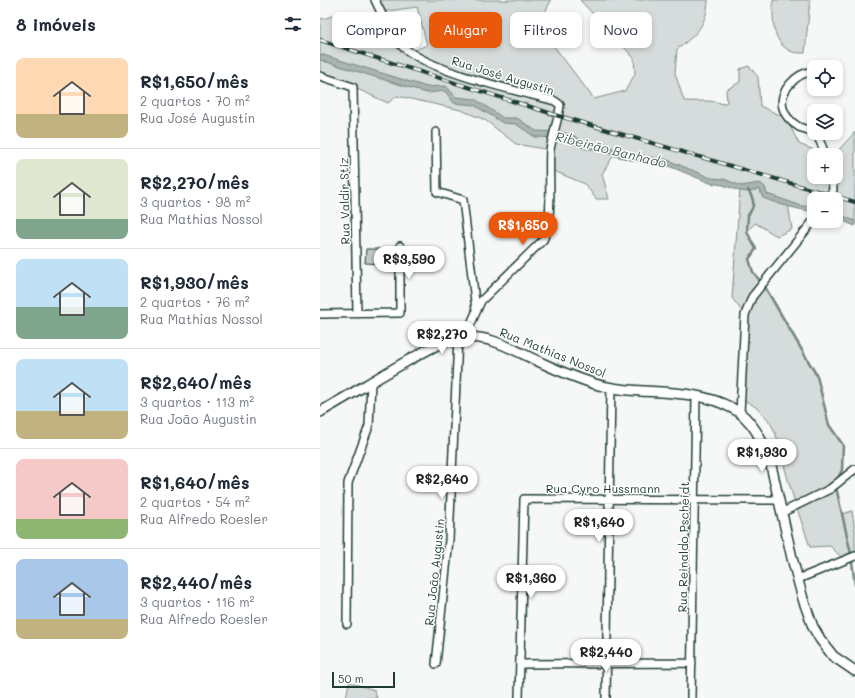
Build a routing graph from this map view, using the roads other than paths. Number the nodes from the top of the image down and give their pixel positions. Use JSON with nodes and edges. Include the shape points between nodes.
{"nodes":[{"id":1,"x":375,"y":0,"type":"edge"},
{"id":2,"x":807,"y":72,"type":"edge"},
{"id":3,"x":320,"y":76,"type":"edge"},
{"id":4,"x":436,"y":132,"type":"dead end"},
{"id":5,"x":823,"y":148,"type":"edge"},
{"id":6,"x":807,"y":228,"type":"edge"},
{"id":7,"x":400,"y":246,"type":"dead end"},
{"id":8,"x":476,"y":310,"type":"junction"},
{"id":9,"x":320,"y":314,"type":"edge"},
{"id":10,"x":357,"y":314,"type":"junction"},
{"id":11,"x":461,"y":338,"type":"junction"},
{"id":12,"x":372,"y":382,"type":"junction"},
{"id":13,"x":611,"y":388,"type":"junction"},
{"id":14,"x":696,"y":396,"type":"junction"},
{"id":15,"x":320,"y":412,"type":"edge"},
{"id":16,"x":740,"y":413,"type":"junction"},
{"id":17,"x":855,"y":469,"type":"edge"},
{"id":18,"x":609,"y":499,"type":"junction"},
{"id":19,"x":694,"y":499,"type":"junction"},
{"id":20,"x":778,"y":500,"type":"junction"},
{"id":21,"x":781,"y":514,"type":"junction"},
{"id":22,"x":855,"y":556,"type":"edge"},
{"id":23,"x":798,"y":578,"type":"junction"},
{"id":24,"x":347,"y":624,"type":"dead end"},
{"id":25,"x":607,"y":663,"type":"junction"},
{"id":26,"x":692,"y":663,"type":"junction"},
{"id":27,"x":436,"y":664,"type":"dead end"},
{"id":28,"x":520,"y":664,"type":"junction"},
{"id":29,"x":855,"y":671,"type":"edge"},
{"id":30,"x":519,"y":698,"type":"edge"},
{"id":31,"x":606,"y":698,"type":"edge"},
{"id":32,"x":691,"y":698,"type":"edge"}],
"edges":[{"from":1,"to":8,"type":"street","name":"Rua José Augustin","via":[[396,39],[403,47],[420,57],[464,75],[555,101],[560,105],[551,142],[546,234]]},
{"from":2,"to":5,"type":"street","via":[[794,80],[783,92],[782,104],[786,118],[814,133]]},
{"from":3,"to":10,"type":"street","name":"Rua Valdir Stiz","via":[[353,87]]},
{"from":4,"to":8,"type":"street","via":[[437,192],[462,200]]},
{"from":6,"to":16,"type":"street","via":[[752,297],[745,315]]},
{"from":7,"to":10,"type":"street","via":[[400,313]]},
{"from":8,"to":11,"type":"street","name":"Rua José Augustin"},
{"from":9,"to":10,"type":"street"},
{"from":11,"to":12,"type":"street","name":"Rua Mathias Nossol","via":[[418,355]]},
{"from":11,"to":13,"type":"street","name":"Rua Mathias Nossol","via":[[485,338],[499,342],[553,368]]},
{"from":11,"to":27,"type":"street","name":"Rua João Augustin","via":[[449,540]]},
{"from":12,"to":15,"type":"street","name":"Rua Mathias Nossol"},
{"from":12,"to":24,"type":"street","via":[[369,426],[348,483]]},
{"from":13,"to":14,"type":"street","name":"Rua Mathias Nossol"},
{"from":13,"to":18,"type":"street"},
{"from":14,"to":16,"type":"street","name":"Rua Mathias Nossol","via":[[723,403]]},
{"from":14,"to":19,"type":"street","name":"Rua Reinaldo Pscheidt"},
{"from":16,"to":20,"type":"street","name":"Rua Mathias Nossol","via":[[754,428],[765,447]]},
{"from":17,"to":21,"type":"street","via":[[830,489]]},
{"from":18,"to":19,"type":"street","name":"Rua Cyro Hussmann"},
{"from":18,"to":25,"type":"street"},
{"from":18,"to":28,"type":"street","name":"Rua Cyro Hussmann","via":[[524,499]]},
{"from":19,"to":20,"type":"street","name":"Rua Cyro Hussmann"},
{"from":19,"to":26,"type":"street","name":"Rua Reinaldo Pscheidt"},
{"from":20,"to":21,"type":"street","name":"Rua Mathias Nossol"},
{"from":21,"to":23,"type":"street","name":"Rua Mathias Nossol"},
{"from":22,"to":23,"type":"street"},
{"from":23,"to":29,"type":"street","name":"Rua Mathias Nossol","via":[[807,610],[820,639],[833,656]]},
{"from":25,"to":26,"type":"street"},
{"from":25,"to":28,"type":"street"},
{"from":25,"to":31,"type":"street"},
{"from":26,"to":32,"type":"street","name":"Rua Reinaldo Pscheidt"},
{"from":28,"to":30,"type":"street"}]}
